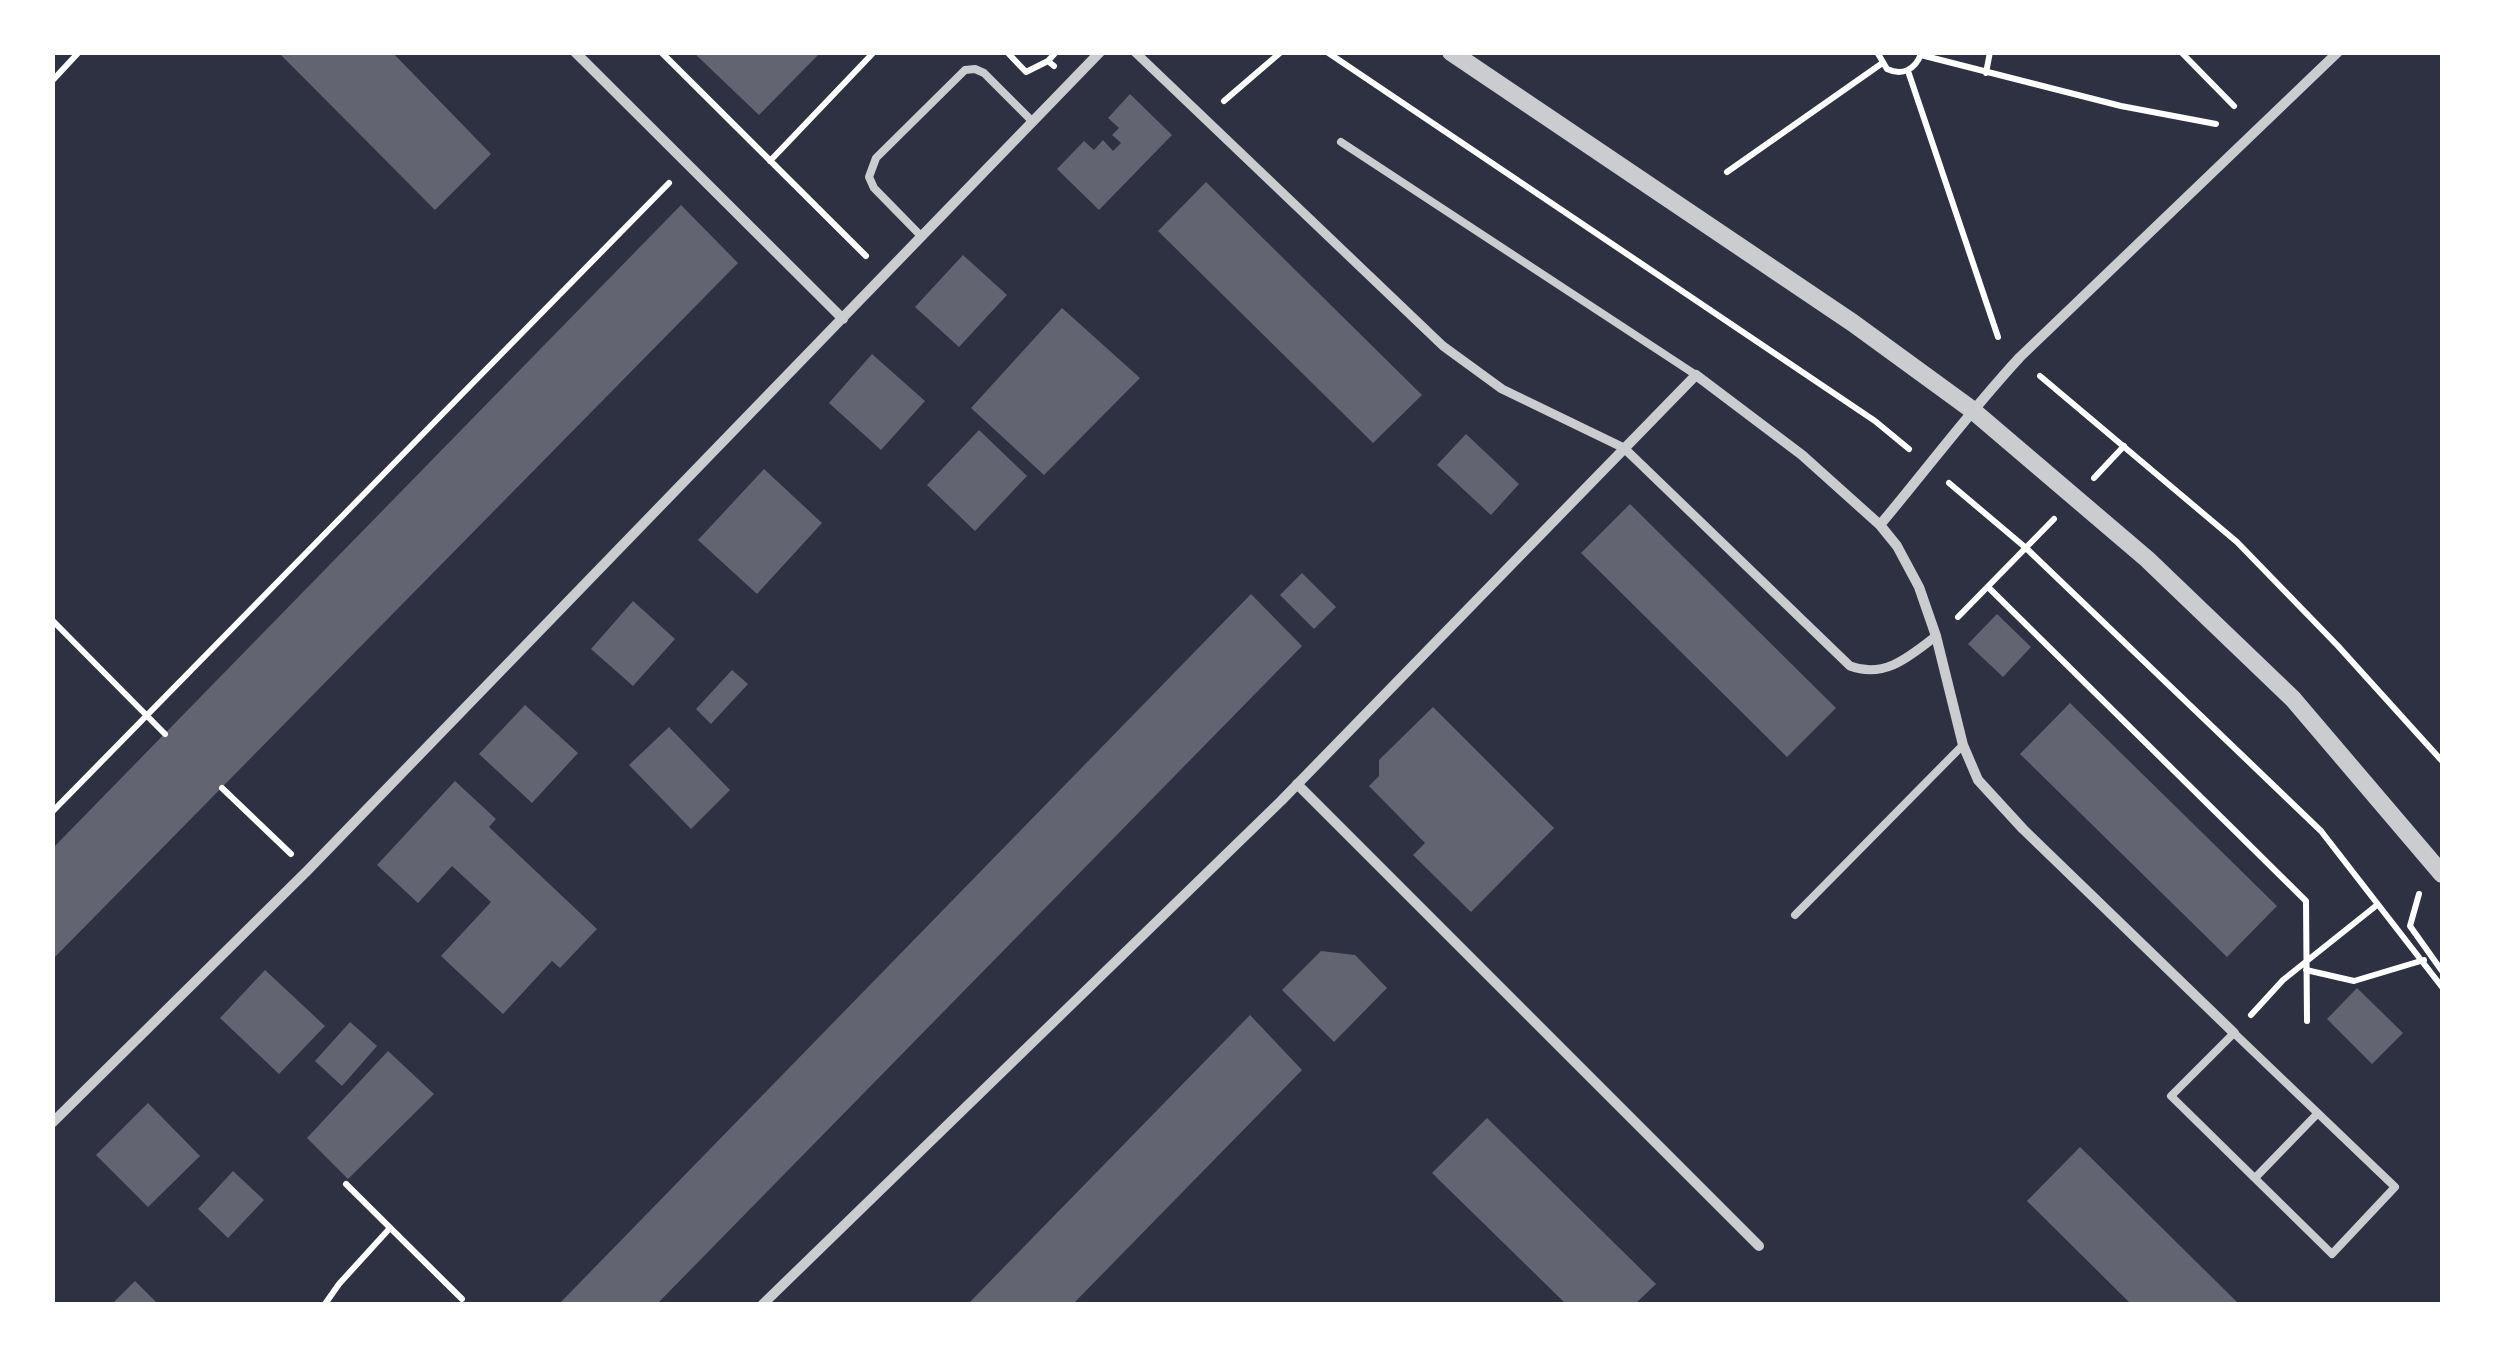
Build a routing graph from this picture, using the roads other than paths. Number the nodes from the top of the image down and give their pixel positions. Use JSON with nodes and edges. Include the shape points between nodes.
{"nodes":[{"id":1,"x":575,"y":52,"type":"edge"},
{"id":2,"x":1100,"y":52,"type":"edge"},
{"id":3,"x":1135,"y":52,"type":"edge"},
{"id":4,"x":1452,"y":52,"type":"edge"},
{"id":5,"x":2338,"y":52,"type":"edge"},
{"id":6,"x":1033,"y":122,"type":"junction"},
{"id":7,"x":1341,"y":142,"type":"dead end"},
{"id":8,"x":922,"y":237,"type":"junction"},
{"id":9,"x":842,"y":319,"type":"junction"},
{"id":10,"x":1696,"y":375,"type":"junction"},
{"id":11,"x":1971,"y":410,"type":"junction"},
{"id":12,"x":1624,"y":448,"type":"junction"},
{"id":13,"x":1880,"y":525,"type":"junction"},
{"id":14,"x":1936,"y":636,"type":"junction"},
{"id":15,"x":1962,"y":745,"type":"junction"},
{"id":16,"x":1297,"y":784,"type":"junction"},
{"id":17,"x":2442,"y":874,"type":"edge"},
{"id":18,"x":1795,"y":915,"type":"dead end"},
{"id":19,"x":2234,"y":1033,"type":"junction"},
{"id":20,"x":2318,"y":1114,"type":"junction"},
{"id":21,"x":52,"y":1123,"type":"edge"},
{"id":22,"x":2255,"y":1178,"type":"junction"},
{"id":23,"x":1759,"y":1246,"type":"dead end"},
{"id":24,"x":763,"y":1304,"type":"edge"}],
"edges":[{"from":1,"to":9,"type":"street"},
{"from":2,"to":6,"type":"street"},
{"from":3,"to":12,"type":"street","via":[[1466,365]]},
{"from":4,"to":11,"type":"street"},
{"from":5,"to":11,"type":"street"},
{"from":6,"to":8,"type":"street"},
{"from":6,"to":8,"type":"lane","via":[[984,73],[965,70],[876,158],[874,188]]},
{"from":7,"to":10,"type":"lane"},
{"from":8,"to":9,"type":"street"},
{"from":9,"to":21,"type":"street","via":[[308,871]]},
{"from":10,"to":12,"type":"street"},
{"from":10,"to":13,"type":"street"},
{"from":11,"to":13,"type":"street"},
{"from":11,"to":17,"type":"street","via":[[2147,559],[2293,700]]},
{"from":12,"to":14,"type":"street","via":[[1850,666],[1868,673],[1890,668]]},
{"from":12,"to":16,"type":"street"},
{"from":13,"to":14,"type":"street","via":[[1910,568]]},
{"from":14,"to":15,"type":"street"},
{"from":15,"to":18,"type":"lane"},
{"from":15,"to":19,"type":"street","via":[[1994,800]]},
{"from":16,"to":23,"type":"street"},
{"from":16,"to":24,"type":"street"},
{"from":19,"to":20,"type":"lane"},
{"from":19,"to":22,"type":"lane","via":[[2172,1096]]},
{"from":20,"to":22,"type":"lane"},
{"from":20,"to":22,"type":"lane","via":[[2395,1187],[2332,1254]]}]}
